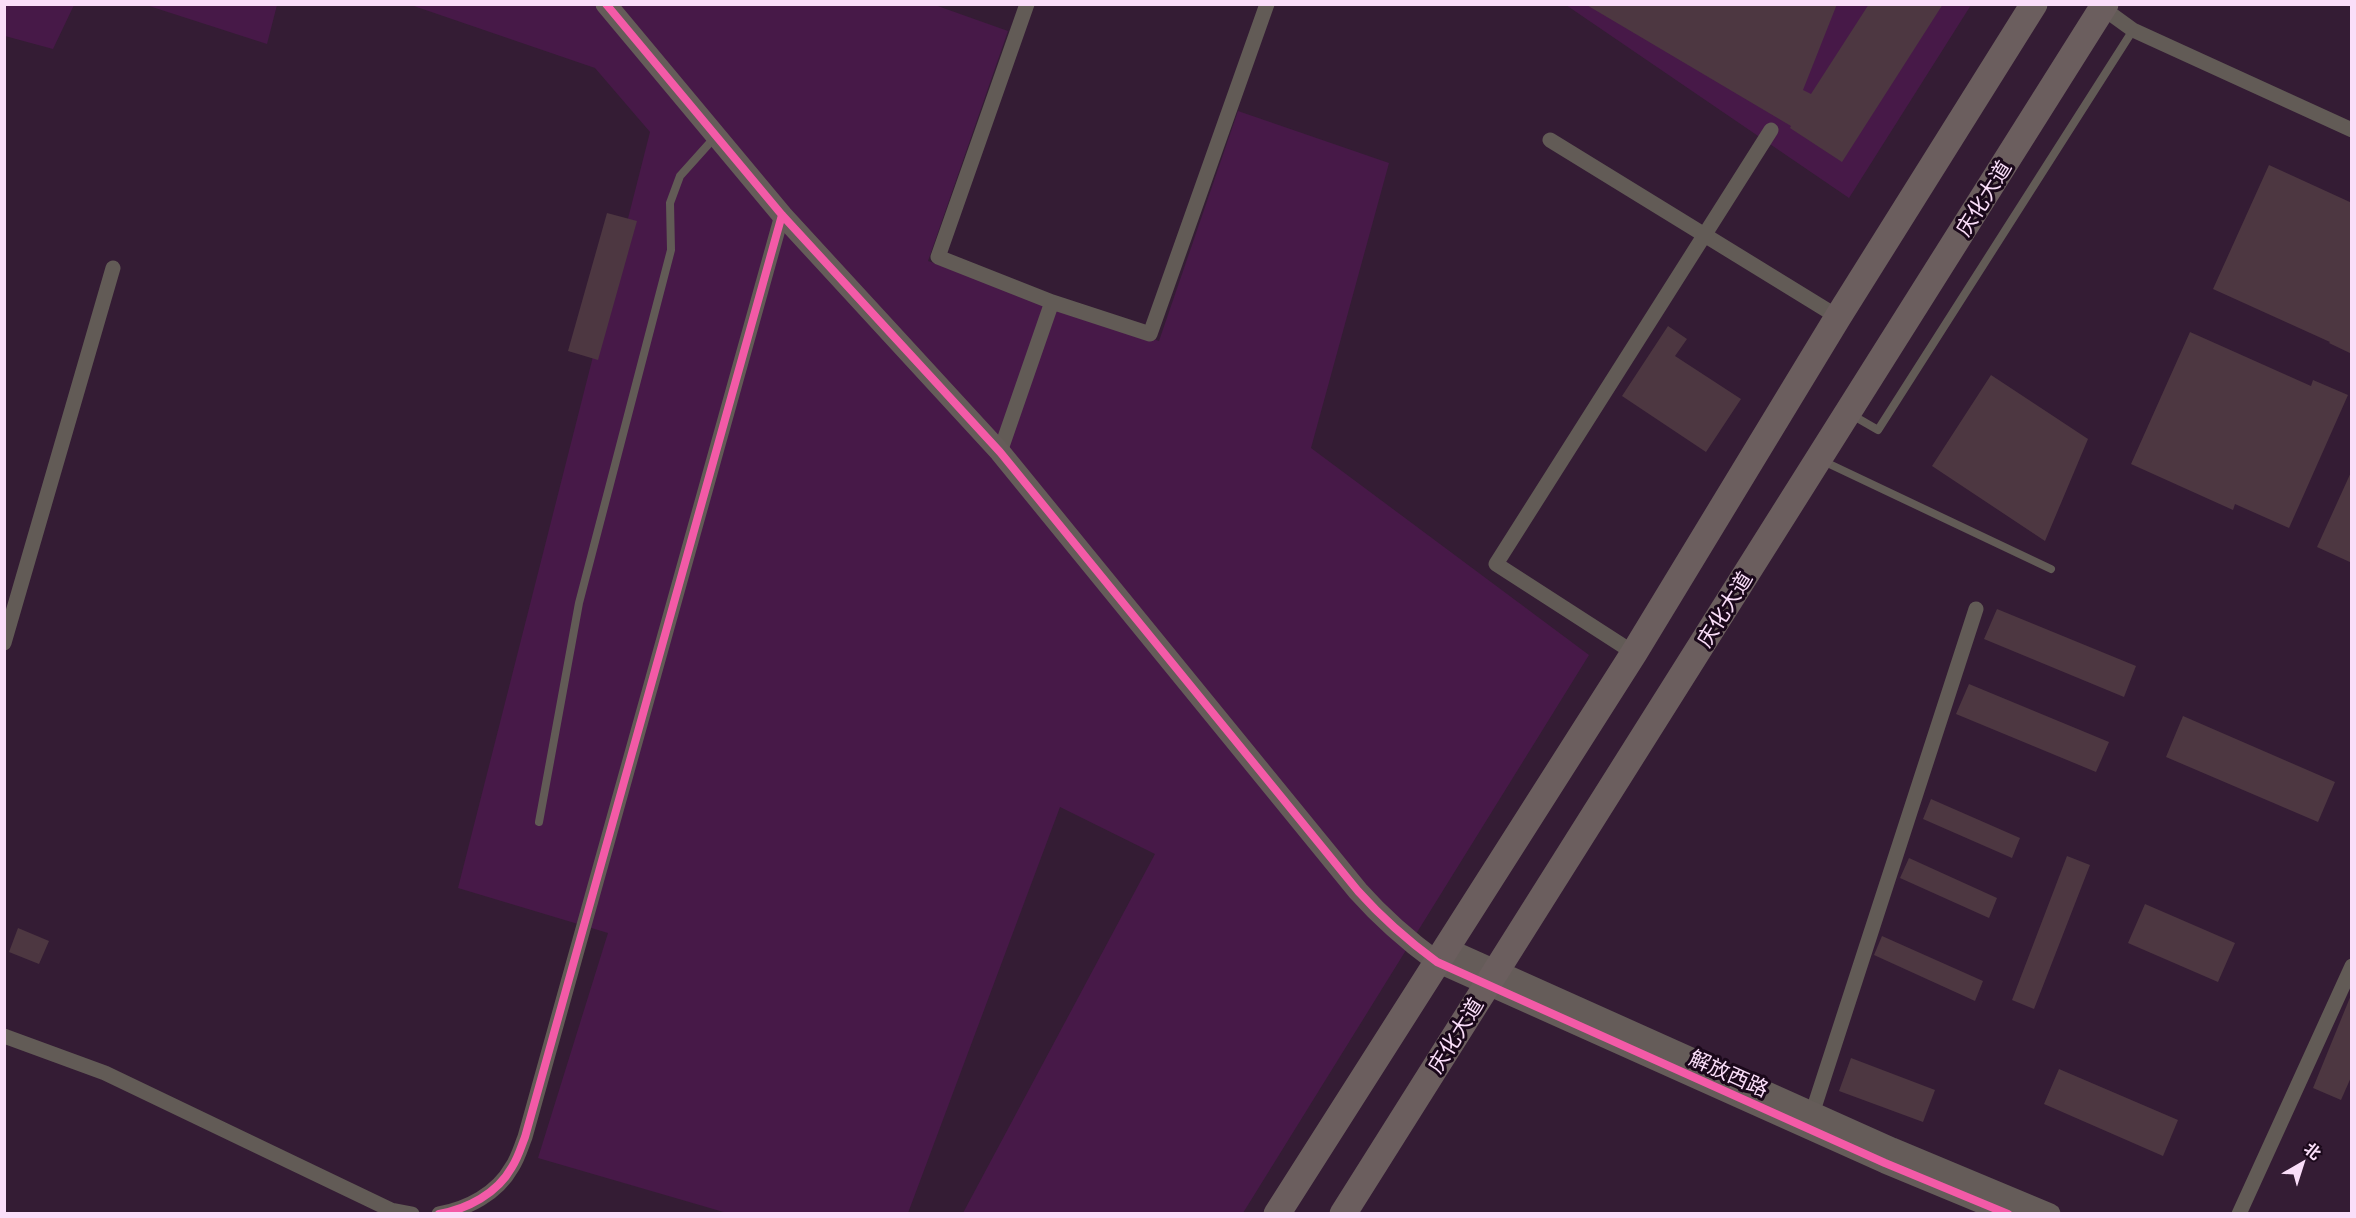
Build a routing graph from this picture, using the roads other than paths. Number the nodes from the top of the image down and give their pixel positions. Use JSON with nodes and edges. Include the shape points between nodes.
{"nodes":[{"id":1,"x":606,"y":4,"type":"edge"},
{"id":2,"x":1027,"y":4,"type":"edge"},
{"id":3,"x":1267,"y":4,"type":"edge"},
{"id":4,"x":2034,"y":4,"type":"edge"},
{"id":5,"x":2101,"y":6,"type":"edge"},
{"id":6,"x":2133,"y":30,"type":"junction"},
{"id":7,"x":1771,"y":129,"type":"dead end"},
{"id":8,"x":2352,"y":130,"type":"edge"},
{"id":9,"x":716,"y":137,"type":"junction"},
{"id":10,"x":1550,"y":140,"type":"dead end"},
{"id":11,"x":782,"y":214,"type":"junction"},
{"id":12,"x":1704,"y":236,"type":"junction"},
{"id":13,"x":113,"y":268,"type":"dead end"},
{"id":14,"x":1052,"y":302,"type":"junction"},
{"id":15,"x":1838,"y":317,"type":"junction"},
{"id":16,"x":1848,"y":412,"type":"junction"},
{"id":17,"x":1000,"y":452,"type":"junction"},
{"id":18,"x":1819,"y":459,"type":"junction"},
{"id":19,"x":2051,"y":569,"type":"dead end"},
{"id":20,"x":1976,"y":609,"type":"dead end"},
{"id":21,"x":4,"y":643,"type":"edge"},
{"id":22,"x":1634,"y":653,"type":"junction"},
{"id":23,"x":539,"y":822,"type":"dead end"},
{"id":24,"x":1441,"y":955,"type":"junction"},
{"id":25,"x":2352,"y":966,"type":"edge"},
{"id":26,"x":1492,"y":978,"type":"junction"},
{"id":27,"x":4,"y":1036,"type":"edge"},
{"id":28,"x":1810,"y":1120,"type":"junction"},
{"id":29,"x":460,"y":1212,"type":"edge"},
{"id":30,"x":2044,"y":1212,"type":"edge"},
{"id":31,"x":412,"y":1214,"type":"edge"},
{"id":32,"x":439,"y":1214,"type":"edge"},
{"id":33,"x":1277,"y":1214,"type":"edge"},
{"id":34,"x":1343,"y":1214,"type":"edge"},
{"id":35,"x":2008,"y":1214,"type":"edge"},
{"id":36,"x":2239,"y":1214,"type":"edge"}],
"edges":[{"from":1,"to":9,"type":"street","name":"解放西路"},
{"from":2,"to":14,"type":"street","via":[[938,257]]},
{"from":3,"to":14,"type":"street","via":[[1150,334]]},
{"from":4,"to":15,"type":"highway"},
{"from":5,"to":6,"type":"street"},
{"from":5,"to":16,"type":"highway","name":"庆化大道"},
{"from":6,"to":8,"type":"street"},
{"from":6,"to":16,"type":"lane","via":[[1878,430]]},
{"from":7,"to":12,"type":"street"},
{"from":9,"to":11,"type":"street","name":"解放西路"},
{"from":9,"to":23,"type":"lane","via":[[680,176],[670,203],[671,250],[579,603]]},
{"from":10,"to":12,"type":"street"},
{"from":11,"to":17,"type":"street","name":"解放西路"},
{"from":11,"to":29,"type":"street","via":[[525,1137],[512,1168],[489,1194]]},
{"from":12,"to":15,"type":"street"},
{"from":12,"to":22,"type":"street","via":[[1496,564]]},
{"from":13,"to":21,"type":"street"},
{"from":14,"to":17,"type":"street"},
{"from":15,"to":22,"type":"highway"},
{"from":16,"to":18,"type":"highway","name":"庆化大道"},
{"from":17,"to":24,"type":"street","name":"解放西路","via":[[1373,908],[1404,938]]},
{"from":18,"to":19,"type":"lane"},
{"from":18,"to":26,"type":"highway","name":"庆化大道"},
{"from":20,"to":28,"type":"street"},
{"from":22,"to":24,"type":"highway"},
{"from":24,"to":26,"type":"street","name":"解放西路"},
{"from":24,"to":33,"type":"highway"},
{"from":25,"to":36,"type":"street"},
{"from":26,"to":28,"type":"street","name":"解放西路"},
{"from":26,"to":34,"type":"highway","name":"庆化大道"},
{"from":27,"to":31,"type":"street","via":[[105,1073],[392,1210]]},
{"from":28,"to":30,"type":"street","name":"解放西路"},
{"from":28,"to":35,"type":"street","name":"解放西路"},
{"from":29,"to":32,"type":"street"}]}
